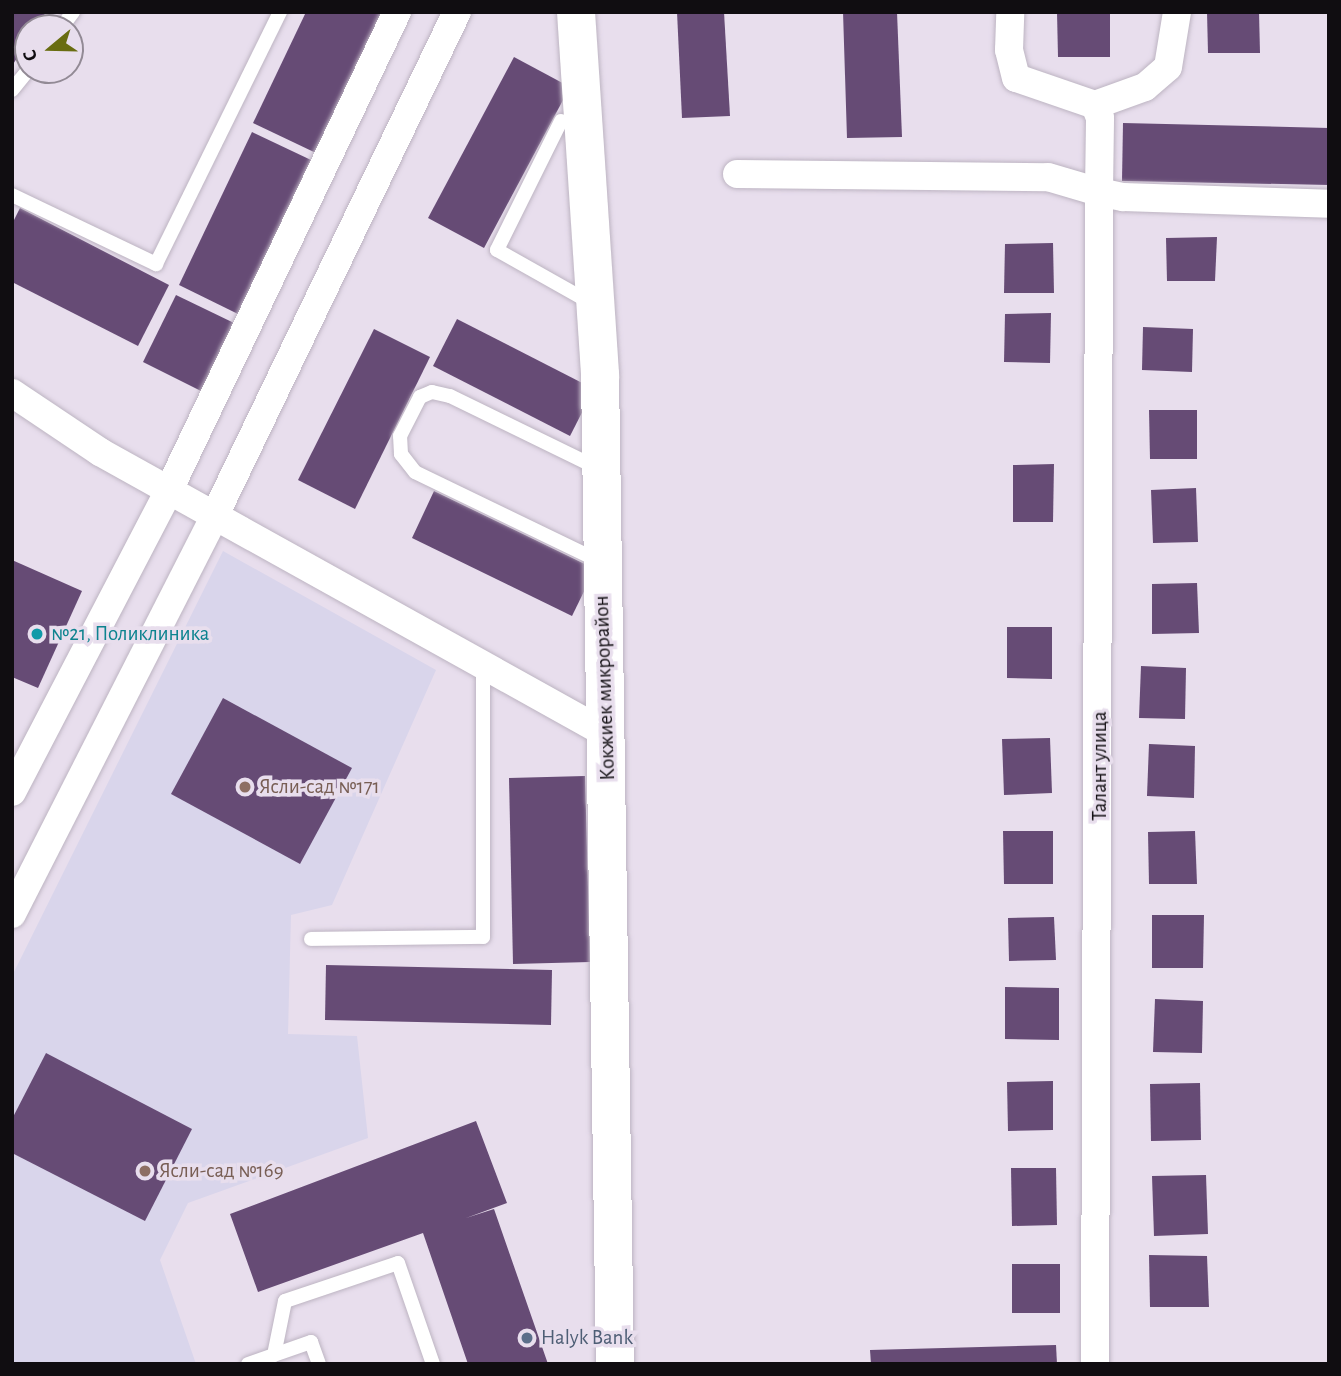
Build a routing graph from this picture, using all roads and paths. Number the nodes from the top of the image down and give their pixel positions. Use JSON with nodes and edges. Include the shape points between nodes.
{"nodes":[{"id":1,"x":281,"y":12,"type":"edge"},
{"id":2,"x":397,"y":12,"type":"edge"},
{"id":3,"x":457,"y":12,"type":"edge"},
{"id":4,"x":576,"y":12,"type":"edge"},
{"id":5,"x":1010,"y":12,"type":"edge"},
{"id":6,"x":1177,"y":12,"type":"edge"},
{"id":7,"x":1095,"y":105,"type":"junction"},
{"id":8,"x":561,"y":121,"type":"dead end"},
{"id":9,"x":737,"y":174,"type":"dead end"},
{"id":10,"x":12,"y":195,"type":"edge"},
{"id":11,"x":1111,"y":195,"type":"junction"},
{"id":12,"x":1329,"y":204,"type":"edge"},
{"id":13,"x":596,"y":306,"type":"junction"},
{"id":14,"x":12,"y":394,"type":"edge"},
{"id":15,"x":601,"y":470,"type":"junction"},
{"id":16,"x":169,"y":490,"type":"junction"},
{"id":17,"x":215,"y":516,"type":"junction"},
{"id":18,"x":601,"y":562,"type":"junction"},
{"id":19,"x":482,"y":662,"type":"junction"},
{"id":20,"x":607,"y":734,"type":"junction"},
{"id":21,"x":12,"y":792,"type":"edge"},
{"id":22,"x":12,"y":914,"type":"edge"},
{"id":23,"x":311,"y":939,"type":"dead end"},
{"id":24,"x":274,"y":1355,"type":"junction"},
{"id":25,"x":248,"y":1364,"type":"edge"},
{"id":26,"x":319,"y":1364,"type":"edge"},
{"id":27,"x":433,"y":1364,"type":"edge"},
{"id":28,"x":615,"y":1364,"type":"edge"},
{"id":29,"x":1095,"y":1364,"type":"edge"}],
"edges":[{"from":1,"to":10,"type":"lane","via":[[156,264]]},
{"from":2,"to":16,"type":"street"},
{"from":3,"to":17,"type":"street"},
{"from":4,"to":13,"type":"street","name":"Кокжиек микрорайон"},
{"from":5,"to":7,"type":"street","via":[[1009,50],[1016,78]]},
{"from":6,"to":7,"type":"street","via":[[1167,67],[1145,86]]},
{"from":7,"to":11,"type":"street","name":"Талант улица"},
{"from":8,"to":13,"type":"lane","via":[[497,250]]},
{"from":9,"to":11,"type":"street","via":[[1048,177]]},
{"from":11,"to":12,"type":"street"},
{"from":11,"to":29,"type":"street","name":"Талант улица"},
{"from":13,"to":15,"type":"street","name":"Кокжиек микрорайон"},
{"from":14,"to":16,"type":"street","via":[[100,452]]},
{"from":15,"to":18,"type":"street","name":"Кокжиек микрорайон"},
{"from":15,"to":18,"type":"lane","via":[[450,396],[432,392],[420,397],[400,436],[401,454],[415,472]]},
{"from":16,"to":17,"type":"street"},
{"from":16,"to":21,"type":"street"},
{"from":17,"to":19,"type":"street"},
{"from":17,"to":22,"type":"street"},
{"from":18,"to":20,"type":"street","name":"Кокжиек микрорайон"},
{"from":19,"to":20,"type":"street"},
{"from":19,"to":23,"type":"lane","via":[[483,937]]},
{"from":20,"to":28,"type":"street","name":"Кокжиек микрорайон"},
{"from":24,"to":25,"type":"lane"},
{"from":24,"to":26,"type":"lane","via":[[311,1342]]},
{"from":24,"to":27,"type":"lane","via":[[285,1301],[398,1263]]}]}
